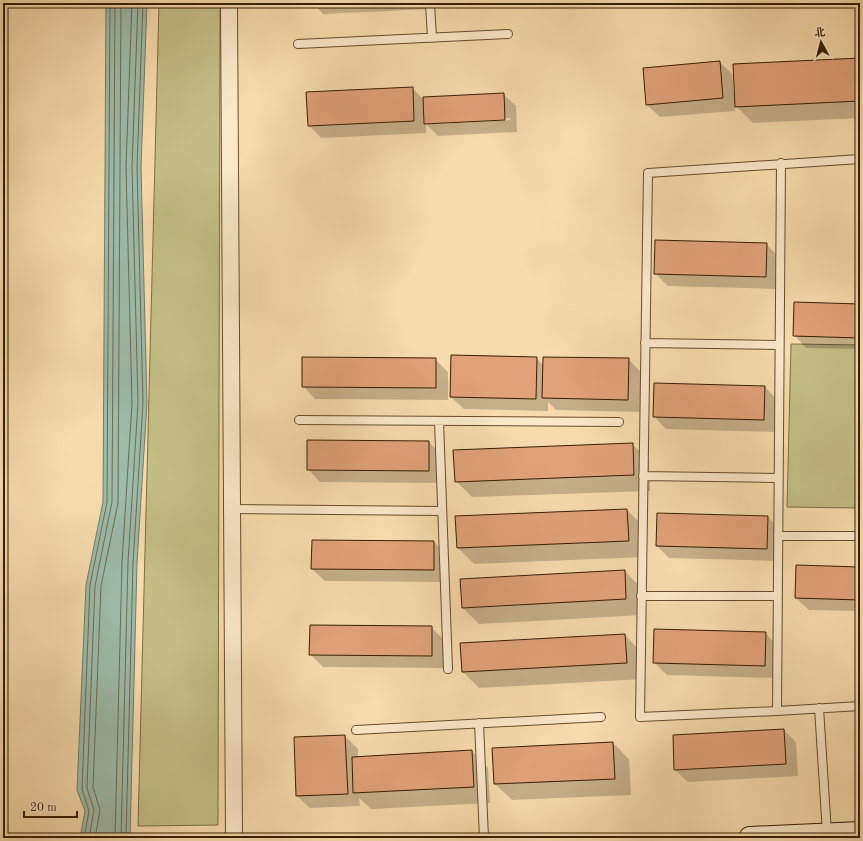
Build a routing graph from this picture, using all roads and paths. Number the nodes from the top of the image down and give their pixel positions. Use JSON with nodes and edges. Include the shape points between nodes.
{"nodes":[{"id":1,"x":229,"y":3,"type":"edge"},
{"id":2,"x":430,"y":3,"type":"edge"},
{"id":3,"x":508,"y":34,"type":"dead end"},
{"id":4,"x":432,"y":38,"type":"junction"},
{"id":5,"x":298,"y":44,"type":"dead end"},
{"id":6,"x":860,"y":159,"type":"edge"},
{"id":7,"x":781,"y":163,"type":"junction"},
{"id":8,"x":645,"y":343,"type":"junction"},
{"id":9,"x":780,"y":345,"type":"junction"},
{"id":10,"x":299,"y":420,"type":"dead end"},
{"id":11,"x":439,"y":421,"type":"junction"},
{"id":12,"x":619,"y":422,"type":"dead end"},
{"id":13,"x":643,"y":476,"type":"junction"},
{"id":14,"x":778,"y":478,"type":"junction"},
{"id":15,"x":232,"y":509,"type":"junction"},
{"id":16,"x":442,"y":511,"type":"junction"},
{"id":17,"x":778,"y":536,"type":"junction"},
{"id":18,"x":860,"y":536,"type":"edge"},
{"id":19,"x":642,"y":596,"type":"junction"},
{"id":20,"x":778,"y":596,"type":"junction"},
{"id":21,"x":448,"y":669,"type":"dead end"},
{"id":22,"x":860,"y":706,"type":"edge"},
{"id":23,"x":819,"y":708,"type":"junction"},
{"id":24,"x":776,"y":711,"type":"junction"},
{"id":25,"x":601,"y":717,"type":"dead end"},
{"id":26,"x":479,"y":723,"type":"junction"},
{"id":27,"x":356,"y":730,"type":"dead end"},
{"id":28,"x":860,"y":833,"type":"edge"},
{"id":29,"x":827,"y":835,"type":"junction"},
{"id":30,"x":234,"y":838,"type":"edge"},
{"id":31,"x":484,"y":838,"type":"edge"},
{"id":32,"x":750,"y":838,"type":"edge"}],
"edges":[{"from":1,"to":15,"type":"street"},
{"from":2,"to":4,"type":"lane"},
{"from":3,"to":4,"type":"lane"},
{"from":4,"to":5,"type":"lane"},
{"from":6,"to":7,"type":"lane"},
{"from":7,"to":8,"type":"lane","via":[[648,173]]},
{"from":7,"to":9,"type":"lane"},
{"from":8,"to":9,"type":"lane"},
{"from":8,"to":13,"type":"lane"},
{"from":9,"to":14,"type":"lane"},
{"from":10,"to":11,"type":"lane"},
{"from":11,"to":12,"type":"lane"},
{"from":11,"to":16,"type":"lane"},
{"from":13,"to":14,"type":"lane"},
{"from":13,"to":19,"type":"lane"},
{"from":14,"to":17,"type":"lane"},
{"from":15,"to":16,"type":"lane"},
{"from":15,"to":30,"type":"street"},
{"from":16,"to":21,"type":"lane"},
{"from":17,"to":18,"type":"lane"},
{"from":17,"to":20,"type":"lane"},
{"from":19,"to":20,"type":"lane"},
{"from":19,"to":24,"type":"lane","via":[[640,717]]},
{"from":20,"to":24,"type":"lane"},
{"from":22,"to":23,"type":"lane"},
{"from":23,"to":24,"type":"lane"},
{"from":23,"to":29,"type":"lane"},
{"from":25,"to":26,"type":"lane"},
{"from":26,"to":27,"type":"lane"},
{"from":26,"to":31,"type":"lane"},
{"from":28,"to":29,"type":"main road"},
{"from":29,"to":32,"type":"main road"}]}
